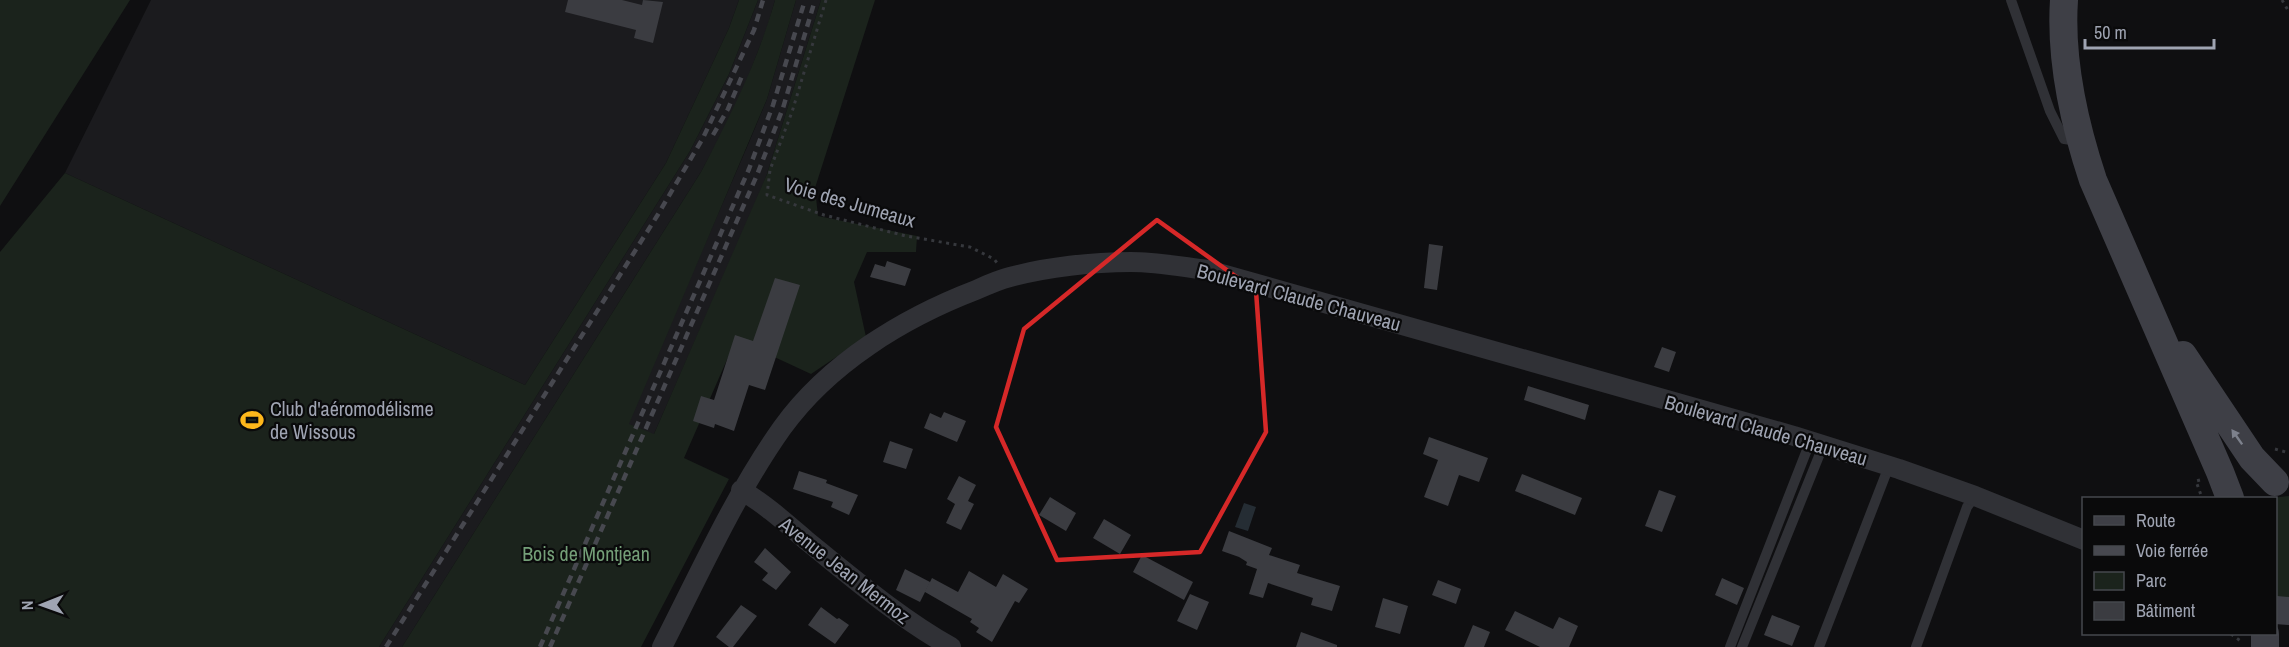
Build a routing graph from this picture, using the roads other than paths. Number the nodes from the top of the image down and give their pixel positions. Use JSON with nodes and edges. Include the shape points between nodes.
{"nodes":[{"id":1,"x":2011,"y":0,"type":"edge"},
{"id":2,"x":2064,"y":0,"type":"edge"},
{"id":3,"x":2080,"y":141,"type":"junction"},
{"id":4,"x":2142,"y":290,"type":"junction"},
{"id":5,"x":1816,"y":444,"type":"junction"},
{"id":6,"x":1889,"y":466,"type":"junction"},
{"id":7,"x":2282,"y":481,"type":"edge"},
{"id":8,"x":741,"y":490,"type":"junction"},
{"id":9,"x":1975,"y":496,"type":"junction"},
{"id":10,"x":2230,"y":497,"type":"edge"},
{"id":11,"x":2245,"y":497,"type":"edge"},
{"id":12,"x":2082,"y":539,"type":"edge"},
{"id":13,"x":662,"y":647,"type":"edge"},
{"id":14,"x":951,"y":647,"type":"edge"},
{"id":15,"x":1730,"y":647,"type":"edge"},
{"id":16,"x":1742,"y":647,"type":"edge"},
{"id":17,"x":1819,"y":647,"type":"edge"},
{"id":18,"x":1916,"y":647,"type":"edge"}],
"edges":[{"from":1,"to":3,"type":"lane","via":[[2050,111],[2064,139]]},
{"from":2,"to":3,"type":"main road","via":[[2062,26],[2068,79]]},
{"from":3,"to":4,"type":"main road"},
{"from":7,"to":4,"type":"main road","one_way":true,"via":[[2252,458]]},
{"from":4,"to":10,"type":"main road"},
{"from":5,"to":6,"type":"street","name":"Boulevard Claude Chauveau"},
{"from":5,"to":8,"type":"street","name":"Boulevard Claude Chauveau","via":[[1208,270],[1132,262],[1047,269],[1008,277],[915,317],[820,384]]},
{"from":5,"to":15,"type":"lane"},
{"from":5,"to":16,"type":"lane"},
{"from":6,"to":9,"type":"street","name":"Boulevard Claude Chauveau"},
{"from":6,"to":17,"type":"lane"},
{"from":7,"to":11,"type":"main road","via":[[2262,486]]},
{"from":8,"to":13,"type":"street","name":"Boulevard Claude Chauveau"},
{"from":8,"to":14,"type":"street","name":"Avenue Jean Mermoz","via":[[873,595]]},
{"from":9,"to":12,"type":"street","name":"Boulevard Claude Chauveau"},
{"from":9,"to":18,"type":"lane","via":[[1967,507]]}]}
